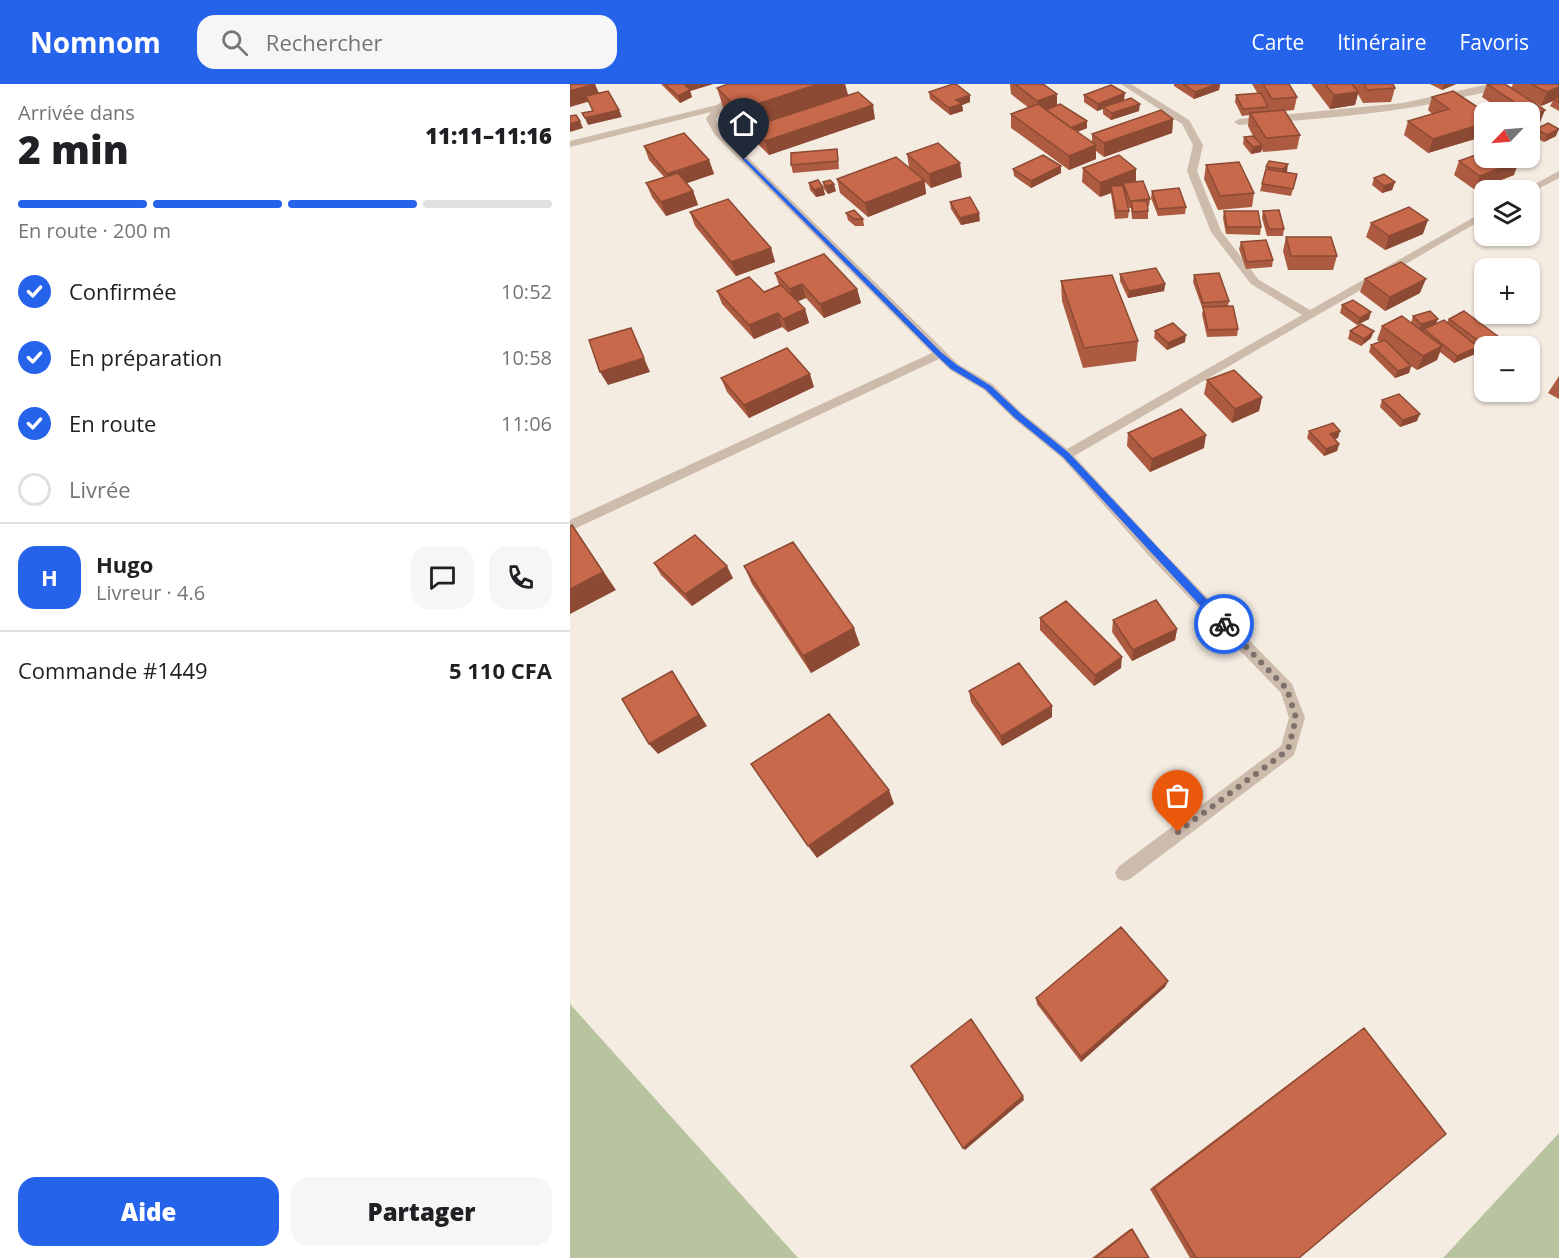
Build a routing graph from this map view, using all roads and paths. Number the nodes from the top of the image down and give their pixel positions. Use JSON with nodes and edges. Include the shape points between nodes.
{"nodes":[{"id":1,"x":758,"y":84,"type":"edge"},
{"id":2,"x":1125,"y":84,"type":"edge"},
{"id":3,"x":1499,"y":84,"type":"edge"},
{"id":4,"x":717,"y":108,"type":"junction"},
{"id":5,"x":1239,"y":122,"type":"dead end"},
{"id":6,"x":570,"y":144,"type":"edge"},
{"id":7,"x":1559,"y":174,"type":"edge"},
{"id":8,"x":1540,"y":184,"type":"edge"},
{"id":9,"x":1474,"y":220,"type":"edge"},
{"id":10,"x":1309,"y":314,"type":"junction"},
{"id":11,"x":940,"y":354,"type":"junction"},
{"id":12,"x":1066,"y":455,"type":"junction"},
{"id":13,"x":570,"y":526,"type":"edge"},
{"id":14,"x":1124,"y":873,"type":"dead end"}],
"edges":[{"from":1,"to":4,"type":"street"},
{"from":2,"to":10,"type":"street","via":[[1186,122],[1198,145],[1192,171],[1216,232],[1255,282]]},
{"from":3,"to":5,"type":"street","via":[[1438,100],[1349,113]]},
{"from":4,"to":6,"type":"street"},
{"from":4,"to":11,"type":"street","via":[[711,119],[727,144]]},
{"from":7,"to":8,"type":"street"},
{"from":9,"to":10,"type":"street"},
{"from":10,"to":12,"type":"street"},
{"from":11,"to":12,"type":"street","via":[[988,387]]},
{"from":11,"to":13,"type":"street"},
{"from":12,"to":14,"type":"street","via":[[1287,689],[1296,718],[1288,750]]}]}
